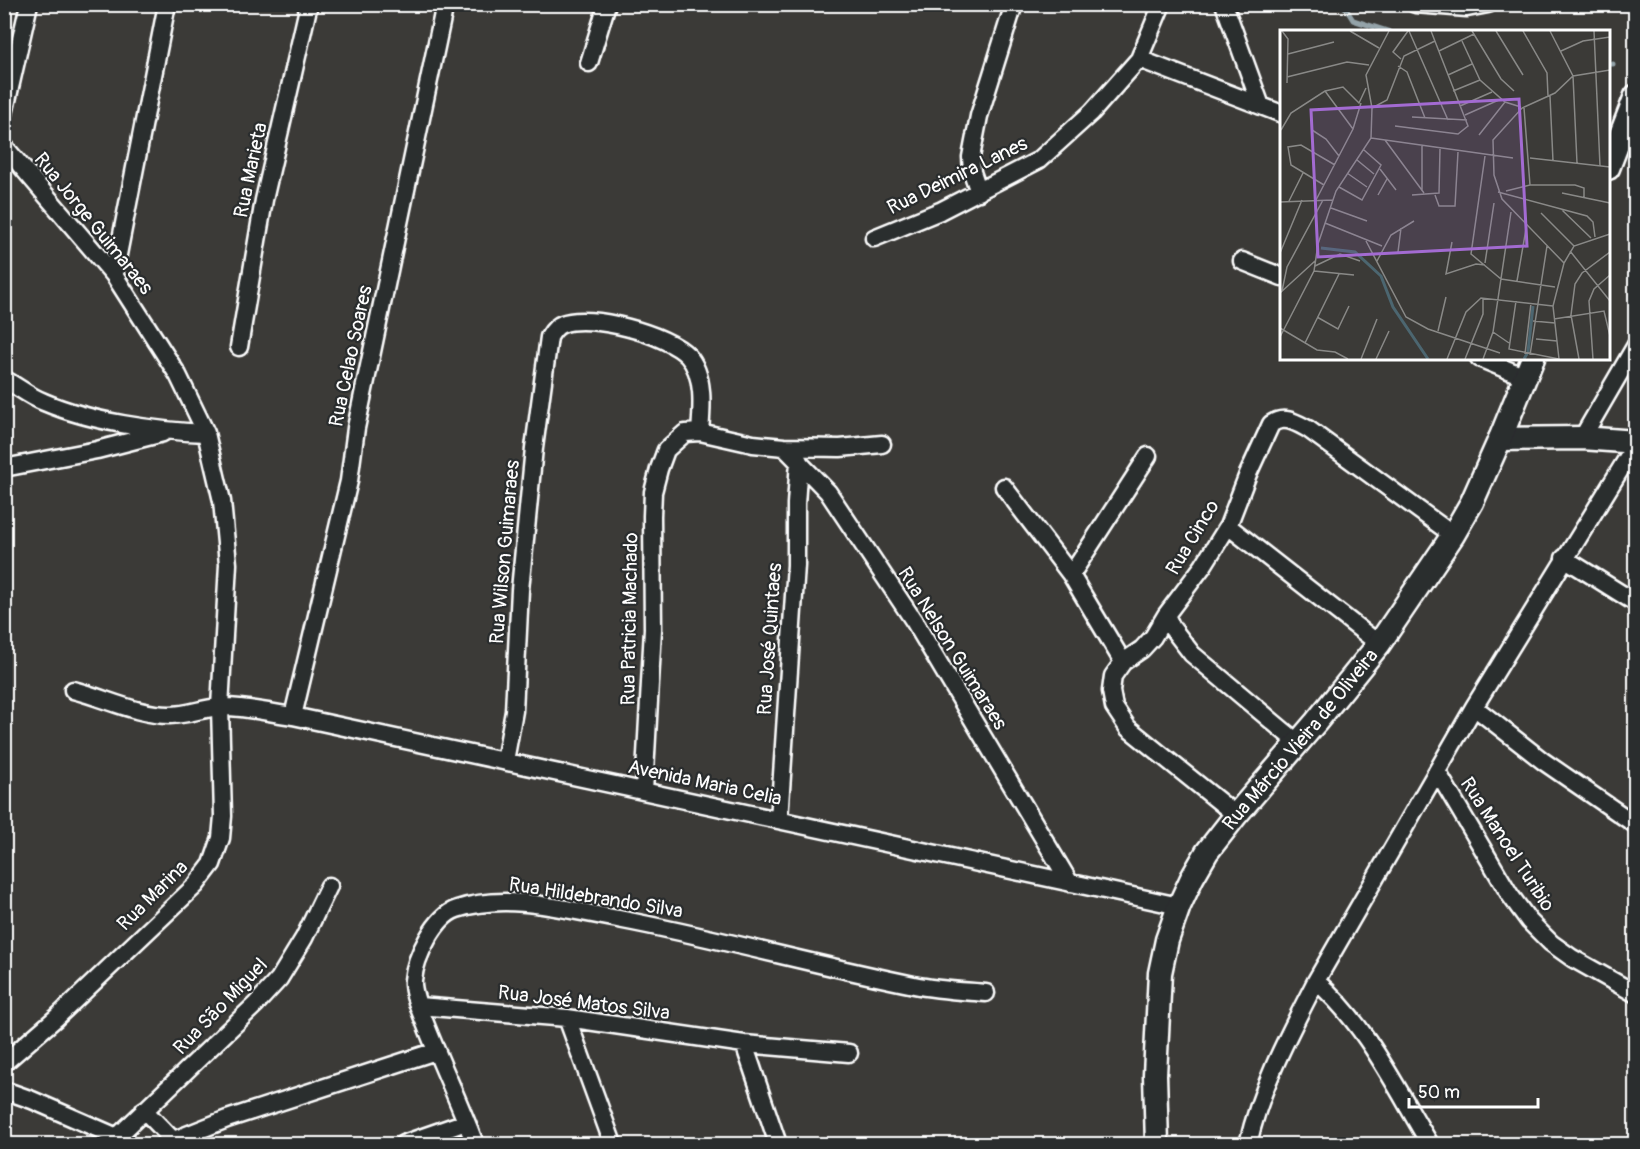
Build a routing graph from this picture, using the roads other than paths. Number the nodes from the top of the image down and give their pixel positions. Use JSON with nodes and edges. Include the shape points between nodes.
{"nodes":[{"id":1,"x":29,"y":4,"type":"edge"},
{"id":2,"x":167,"y":4,"type":"edge"},
{"id":3,"x":309,"y":4,"type":"edge"},
{"id":4,"x":445,"y":4,"type":"edge"},
{"id":5,"x":607,"y":4,"type":"edge"},
{"id":6,"x":1014,"y":4,"type":"edge"},
{"id":7,"x":1162,"y":4,"type":"edge"},
{"id":8,"x":1224,"y":4,"type":"edge"},
{"id":9,"x":1415,"y":4,"type":"edge"},
{"id":10,"x":1488,"y":4,"type":"edge"},
{"id":11,"x":1140,"y":59,"type":"junction"},
{"id":12,"x":589,"y":63,"type":"dead end"},
{"id":13,"x":1635,"y":97,"type":"edge"},
{"id":14,"x":1261,"y":106,"type":"junction"},
{"id":15,"x":4,"y":114,"type":"edge"},
{"id":16,"x":1280,"y":114,"type":"edge"},
{"id":17,"x":1615,"y":133,"type":"edge"},
{"id":18,"x":4,"y":146,"type":"edge"},
{"id":19,"x":1610,"y":158,"type":"edge"},
{"id":20,"x":979,"y":192,"type":"junction"},
{"id":21,"x":874,"y":238,"type":"dead end"},
{"id":22,"x":1242,"y":261,"type":"dead end"},
{"id":23,"x":114,"y":275,"type":"junction"},
{"id":24,"x":1280,"y":277,"type":"edge"},
{"id":25,"x":1635,"y":345,"type":"edge"},
{"id":26,"x":239,"y":347,"type":"dead end"},
{"id":27,"x":1489,"y":360,"type":"edge"},
{"id":28,"x":1529,"y":368,"type":"edge"},
{"id":29,"x":4,"y":379,"type":"edge"},
{"id":30,"x":170,"y":432,"type":"junction"},
{"id":31,"x":700,"y":432,"type":"junction"},
{"id":32,"x":206,"y":433,"type":"junction"},
{"id":33,"x":1582,"y":438,"type":"junction"},
{"id":34,"x":1500,"y":439,"type":"junction"},
{"id":35,"x":1635,"y":443,"type":"edge"},
{"id":36,"x":882,"y":444,"type":"dead end"},
{"id":37,"x":784,"y":447,"type":"junction"},
{"id":38,"x":1148,"y":456,"type":"dead end"},
{"id":39,"x":799,"y":461,"type":"junction"},
{"id":40,"x":4,"y":468,"type":"edge"},
{"id":41,"x":1004,"y":487,"type":"dead end"},
{"id":42,"x":1228,"y":526,"type":"junction"},
{"id":43,"x":1453,"y":535,"type":"junction"},
{"id":44,"x":1564,"y":558,"type":"junction"},
{"id":45,"x":1071,"y":575,"type":"junction"},
{"id":46,"x":1635,"y":603,"type":"edge"},
{"id":47,"x":1166,"y":615,"type":"junction"},
{"id":48,"x":1379,"y":644,"type":"junction"},
{"id":49,"x":1123,"y":662,"type":"junction"},
{"id":50,"x":73,"y":690,"type":"dead end"},
{"id":51,"x":220,"y":707,"type":"junction"},
{"id":52,"x":1474,"y":707,"type":"junction"},
{"id":53,"x":293,"y":716,"type":"junction"},
{"id":54,"x":1298,"y":743,"type":"junction"},
{"id":55,"x":505,"y":761,"type":"junction"},
{"id":56,"x":1438,"y":773,"type":"junction"},
{"id":57,"x":644,"y":790,"type":"junction"},
{"id":58,"x":1236,"y":815,"type":"junction"},
{"id":59,"x":779,"y":820,"type":"junction"},
{"id":60,"x":1635,"y":825,"type":"edge"},
{"id":61,"x":1070,"y":883,"type":"junction"},
{"id":62,"x":329,"y":886,"type":"dead end"},
{"id":63,"x":1179,"y":906,"type":"junction"},
{"id":64,"x":1316,"y":981,"type":"junction"},
{"id":65,"x":986,"y":993,"type":"dead end"},
{"id":66,"x":1635,"y":994,"type":"edge"},
{"id":67,"x":419,"y":1006,"type":"junction"},
{"id":68,"x":567,"y":1018,"type":"junction"},
{"id":69,"x":744,"y":1044,"type":"junction"},
{"id":70,"x":436,"y":1051,"type":"junction"},
{"id":71,"x":849,"y":1053,"type":"dead end"},
{"id":72,"x":4,"y":1063,"type":"edge"},
{"id":73,"x":4,"y":1090,"type":"edge"},
{"id":74,"x":144,"y":1110,"type":"junction"},
{"id":75,"x":466,"y":1122,"type":"junction"},
{"id":76,"x":122,"y":1141,"type":"edge"},
{"id":77,"x":168,"y":1142,"type":"edge"},
{"id":78,"x":403,"y":1144,"type":"edge"},
{"id":79,"x":475,"y":1144,"type":"edge"},
{"id":80,"x":613,"y":1144,"type":"edge"},
{"id":81,"x":778,"y":1144,"type":"edge"},
{"id":82,"x":1154,"y":1144,"type":"edge"},
{"id":83,"x":1248,"y":1144,"type":"edge"},
{"id":84,"x":1430,"y":1144,"type":"edge"}],
"edges":[{"from":1,"to":15,"type":"street"},
{"from":2,"to":23,"type":"street"},
{"from":3,"to":26,"type":"street","name":"Rua Marieta","via":[[264,200]]},
{"from":4,"to":53,"type":"street","name":"Rua Celao Soares","via":[[356,428],[349,481]]},
{"from":5,"to":12,"type":"street"},
{"from":6,"to":20,"type":"street","via":[[979,116],[971,157]]},
{"from":7,"to":11,"type":"street","name":"Rua Deimira Lanes"},
{"from":8,"to":14,"type":"street"},
{"from":9,"to":10,"type":"street","via":[[1467,8]]},
{"from":11,"to":14,"type":"street"},
{"from":11,"to":20,"type":"street","name":"Rua Deimira Lanes","via":[[1092,112],[1039,160]]},
{"from":13,"to":17,"type":"main road"},
{"from":14,"to":16,"type":"street"},
{"from":17,"to":19,"type":"main road"},
{"from":18,"to":23,"type":"street","name":"Rua Jorge Guimaraes"},
{"from":20,"to":21,"type":"street","name":"Rua Deimira Lanes"},
{"from":22,"to":24,"type":"street"},
{"from":23,"to":32,"type":"street","name":"Rua Jorge Guimaraes","via":[[178,375]]},
{"from":25,"to":33,"type":"street"},
{"from":27,"to":28,"type":"street"},
{"from":28,"to":34,"type":"main road","name":"Rua Márcio Vieira de Oliveira"},
{"from":29,"to":30,"type":"street","via":[[43,402]]},
{"from":30,"to":32,"type":"street"},
{"from":30,"to":40,"type":"street"},
{"from":31,"to":37,"type":"street"},
{"from":31,"to":55,"type":"street","name":"Rua Wilson Guimaraes","via":[[696,371],[687,355],[671,344],[617,325],[583,322],[559,325],[549,337],[520,590],[514,711]]},
{"from":31,"to":57,"type":"street","name":"Rua Patricia Machado","via":[[685,433],[666,450],[653,492],[653,629]]},
{"from":32,"to":51,"type":"street","name":"Rua Jorge Guimaraes","via":[[222,501],[228,564]]},
{"from":33,"to":34,"type":"main road"},
{"from":33,"to":35,"type":"main road"},
{"from":34,"to":43,"type":"main road","name":"Rua Márcio Vieira de Oliveira"},
{"from":35,"to":44,"type":"street"},
{"from":36,"to":37,"type":"street"},
{"from":37,"to":39,"type":"street","name":"Rua Nelson Guimaraes"},
{"from":38,"to":45,"type":"street"},
{"from":39,"to":59,"type":"street","name":"Rua José Quintaes"},
{"from":39,"to":61,"type":"street","name":"Rua Nelson Guimaraes","via":[[828,492],[914,621]]},
{"from":41,"to":45,"type":"street"},
{"from":42,"to":43,"type":"street","name":"Rua Cinco","via":[[1271,424],[1289,420],[1308,429]]},
{"from":42,"to":47,"type":"street","name":"Rua Cinco"},
{"from":42,"to":48,"type":"street"},
{"from":43,"to":48,"type":"main road","name":"Rua Márcio Vieira de Oliveira"},
{"from":44,"to":46,"type":"street"},
{"from":44,"to":52,"type":"street"},
{"from":45,"to":49,"type":"street"},
{"from":47,"to":49,"type":"street","name":"Rua Cinco","via":[[1153,637]]},
{"from":47,"to":54,"type":"street","via":[[1192,654]]},
{"from":48,"to":54,"type":"main road","name":"Rua Márcio Vieira de Oliveira"},
{"from":49,"to":58,"type":"street","name":"Rua Cinco","via":[[1113,676],[1111,691],[1114,707],[1128,728]]},
{"from":50,"to":51,"type":"street","name":"Avenida Maria Celia","via":[[146,712],[171,715]]},
{"from":51,"to":53,"type":"street","name":"Avenida Maria Celia"},
{"from":51,"to":72,"type":"street","name":"Rua Marina","via":[[223,816],[212,864],[196,885]]},
{"from":52,"to":56,"type":"street"},
{"from":52,"to":60,"type":"street"},
{"from":53,"to":55,"type":"street","name":"Avenida Maria Celia"},
{"from":54,"to":58,"type":"main road","name":"Rua Márcio Vieira de Oliveira"},
{"from":55,"to":57,"type":"street","name":"Avenida Maria Celia"},
{"from":56,"to":64,"type":"street"},
{"from":56,"to":66,"type":"street","name":"Rua Manoel Turibio","via":[[1529,921],[1572,958]]},
{"from":57,"to":59,"type":"street","name":"Avenida Maria Celia"},
{"from":58,"to":63,"type":"main road","name":"Rua Márcio Vieira de Oliveira","via":[[1207,852]]},
{"from":59,"to":61,"type":"street","name":"Avenida Maria Celia"},
{"from":61,"to":63,"type":"street","name":"Avenida Maria Celia"},
{"from":62,"to":74,"type":"street","name":"Rua São Miguel","via":[[279,979]]},
{"from":63,"to":82,"type":"main road","name":"Rua Márcio Vieira de Oliveira","via":[[1160,973]]},
{"from":64,"to":83,"type":"street","via":[[1265,1086]]},
{"from":64,"to":84,"type":"street","via":[[1361,1029]]},
{"from":65,"to":67,"type":"street","name":"Rua Hildebrando Silva","via":[[917,986],[668,928],[549,906],[492,902],[454,910],[435,928],[416,963],[413,982]]},
{"from":67,"to":68,"type":"street","name":"Rua José Matos Silva"},
{"from":67,"to":70,"type":"street","name":"Rua Hildebrando Silva"},
{"from":68,"to":69,"type":"street","name":"Rua José Matos Silva"},
{"from":68,"to":80,"type":"street"},
{"from":69,"to":71,"type":"street","name":"Rua José Matos Silva"},
{"from":69,"to":81,"type":"street"},
{"from":70,"to":75,"type":"street","name":"Rua Hildebrando Silva"},
{"from":70,"to":77,"type":"street"},
{"from":73,"to":76,"type":"street"},
{"from":74,"to":76,"type":"street","name":"Rua São Miguel"},
{"from":74,"to":77,"type":"street"},
{"from":75,"to":78,"type":"street"},
{"from":75,"to":79,"type":"street","name":"Rua Hildebrando Silva"}]}
